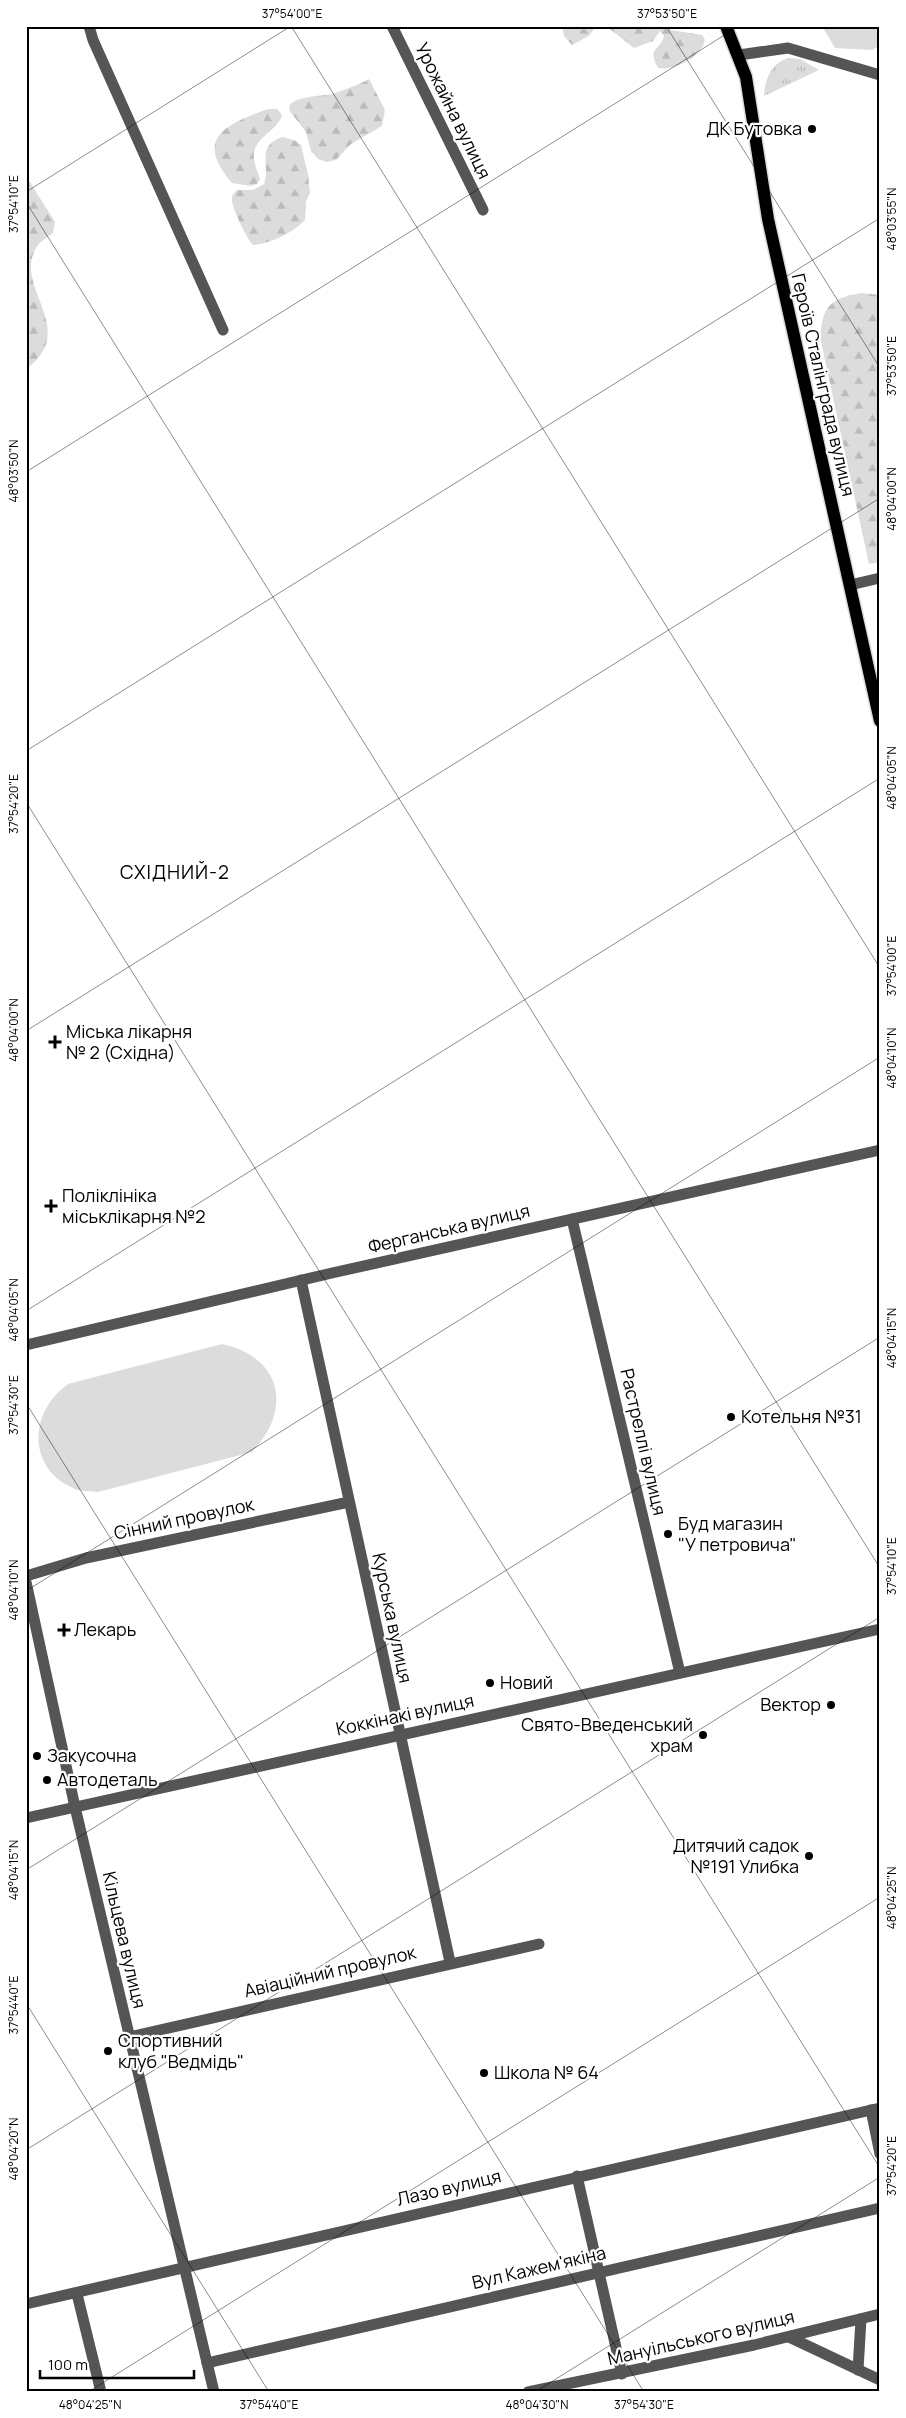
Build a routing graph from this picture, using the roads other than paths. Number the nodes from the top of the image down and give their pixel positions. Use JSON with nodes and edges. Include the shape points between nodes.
{"nodes":[{"id":1,"x":89,"y":26,"type":"edge"},
{"id":2,"x":392,"y":26,"type":"edge"},
{"id":3,"x":726,"y":26,"type":"edge"},
{"id":4,"x":738,"y":55,"type":"junction"},
{"id":5,"x":880,"y":75,"type":"edge"},
{"id":6,"x":483,"y":210,"type":"dead end"},
{"id":7,"x":224,"y":330,"type":"dead end"},
{"id":8,"x":880,"y":578,"type":"edge"},
{"id":9,"x":850,"y":585,"type":"junction"},
{"id":10,"x":880,"y":721,"type":"edge"},
{"id":11,"x":880,"y":1150,"type":"edge"},
{"id":12,"x":572,"y":1219,"type":"junction"},
{"id":13,"x":301,"y":1280,"type":"junction"},
{"id":14,"x":26,"y":1346,"type":"edge"},
{"id":15,"x":350,"y":1502,"type":"junction"},
{"id":16,"x":26,"y":1576,"type":"edge"},
{"id":17,"x":26,"y":1582,"type":"edge"},
{"id":18,"x":880,"y":1629,"type":"edge"},
{"id":19,"x":680,"y":1673,"type":"junction"},
{"id":20,"x":400,"y":1734,"type":"junction"},
{"id":21,"x":75,"y":1807,"type":"junction"},
{"id":22,"x":26,"y":1818,"type":"edge"},
{"id":23,"x":539,"y":1944,"type":"dead end"},
{"id":24,"x":450,"y":1962,"type":"junction"},
{"id":25,"x":129,"y":2037,"type":"junction"},
{"id":26,"x":875,"y":2109,"type":"edge"},
{"id":27,"x":880,"y":2154,"type":"edge"},
{"id":28,"x":577,"y":2176,"type":"junction"},
{"id":29,"x":880,"y":2208,"type":"edge"},
{"id":30,"x":184,"y":2269,"type":"junction"},
{"id":31,"x":598,"y":2272,"type":"junction"},
{"id":32,"x":77,"y":2294,"type":"junction"},
{"id":33,"x":26,"y":2304,"type":"edge"},
{"id":34,"x":880,"y":2314,"type":"edge"},
{"id":35,"x":861,"y":2319,"type":"junction"},
{"id":36,"x":789,"y":2337,"type":"junction"},
{"id":37,"x":207,"y":2363,"type":"junction"},
{"id":38,"x":858,"y":2370,"type":"junction"},
{"id":39,"x":622,"y":2374,"type":"junction"},
{"id":40,"x":880,"y":2380,"type":"edge"},
{"id":41,"x":101,"y":2392,"type":"edge"},
{"id":42,"x":214,"y":2392,"type":"edge"},
{"id":43,"x":528,"y":2392,"type":"edge"}],
"edges":[{"from":1,"to":7,"type":"street"},
{"from":2,"to":6,"type":"street","name":"Урожайна вулиця"},
{"from":3,"to":4,"type":"main road","name":"Героїв Сталінграда вулиця"},
{"from":4,"to":5,"type":"street","via":[[788,48]]},
{"from":4,"to":9,"type":"main road","name":"Героїв Сталінграда вулиця","via":[[746,77],[768,219]]},
{"from":8,"to":9,"type":"street"},
{"from":9,"to":10,"type":"main road","name":"Героїв Сталінграда вулиця"},
{"from":11,"to":12,"type":"street","name":"Ферганська вулиця"},
{"from":12,"to":13,"type":"street","name":"Ферганська вулиця"},
{"from":12,"to":19,"type":"street","name":"Растреллі вулиця"},
{"from":13,"to":14,"type":"street","name":"Ферганська вулиця"},
{"from":13,"to":15,"type":"street","name":"Курська вулиця"},
{"from":15,"to":16,"type":"street","name":"Сінний провулок","via":[[86,1558]]},
{"from":15,"to":20,"type":"street","name":"Курська вулиця"},
{"from":17,"to":21,"type":"street","name":"Кільцева вулиця"},
{"from":18,"to":19,"type":"street","name":"Коккінакі вулиця"},
{"from":19,"to":20,"type":"street","name":"Коккінакі вулиця"},
{"from":20,"to":21,"type":"street","name":"Коккінакі вулиця"},
{"from":20,"to":24,"type":"street","name":"Курська вулиця"},
{"from":21,"to":22,"type":"street","name":"Коккінакі вулиця"},
{"from":21,"to":25,"type":"street","name":"Кільцева вулиця"},
{"from":23,"to":24,"type":"street","name":"Авіаційний провулок"},
{"from":24,"to":25,"type":"street","name":"Авіаційний провулок"},
{"from":25,"to":30,"type":"street","name":"Кільцева вулиця"},
{"from":26,"to":27,"type":"street"},
{"from":26,"to":28,"type":"street","name":"Лазо вулиця"},
{"from":28,"to":30,"type":"street","name":"Лазо вулиця"},
{"from":28,"to":31,"type":"street"},
{"from":29,"to":31,"type":"street","name":"Вул Кажем'якіна"},
{"from":30,"to":32,"type":"street","name":"Лазо вулиця"},
{"from":30,"to":37,"type":"street","name":"Кільцева вулиця"},
{"from":31,"to":37,"type":"street","name":"Вул Кажем'якіна"},
{"from":31,"to":39,"type":"street"},
{"from":32,"to":33,"type":"street","name":"Лазо вулиця"},
{"from":32,"to":41,"type":"street"},
{"from":34,"to":35,"type":"street","name":"Мануільського вулиця"},
{"from":35,"to":36,"type":"street","name":"Мануільського вулиця"},
{"from":35,"to":38,"type":"street"},
{"from":36,"to":38,"type":"street"},
{"from":36,"to":39,"type":"street","name":"Мануільського вулиця"},
{"from":37,"to":42,"type":"street","name":"Кільцева вулиця"},
{"from":38,"to":40,"type":"street"},
{"from":39,"to":43,"type":"street","name":"Мануільського вулиця"}]}
